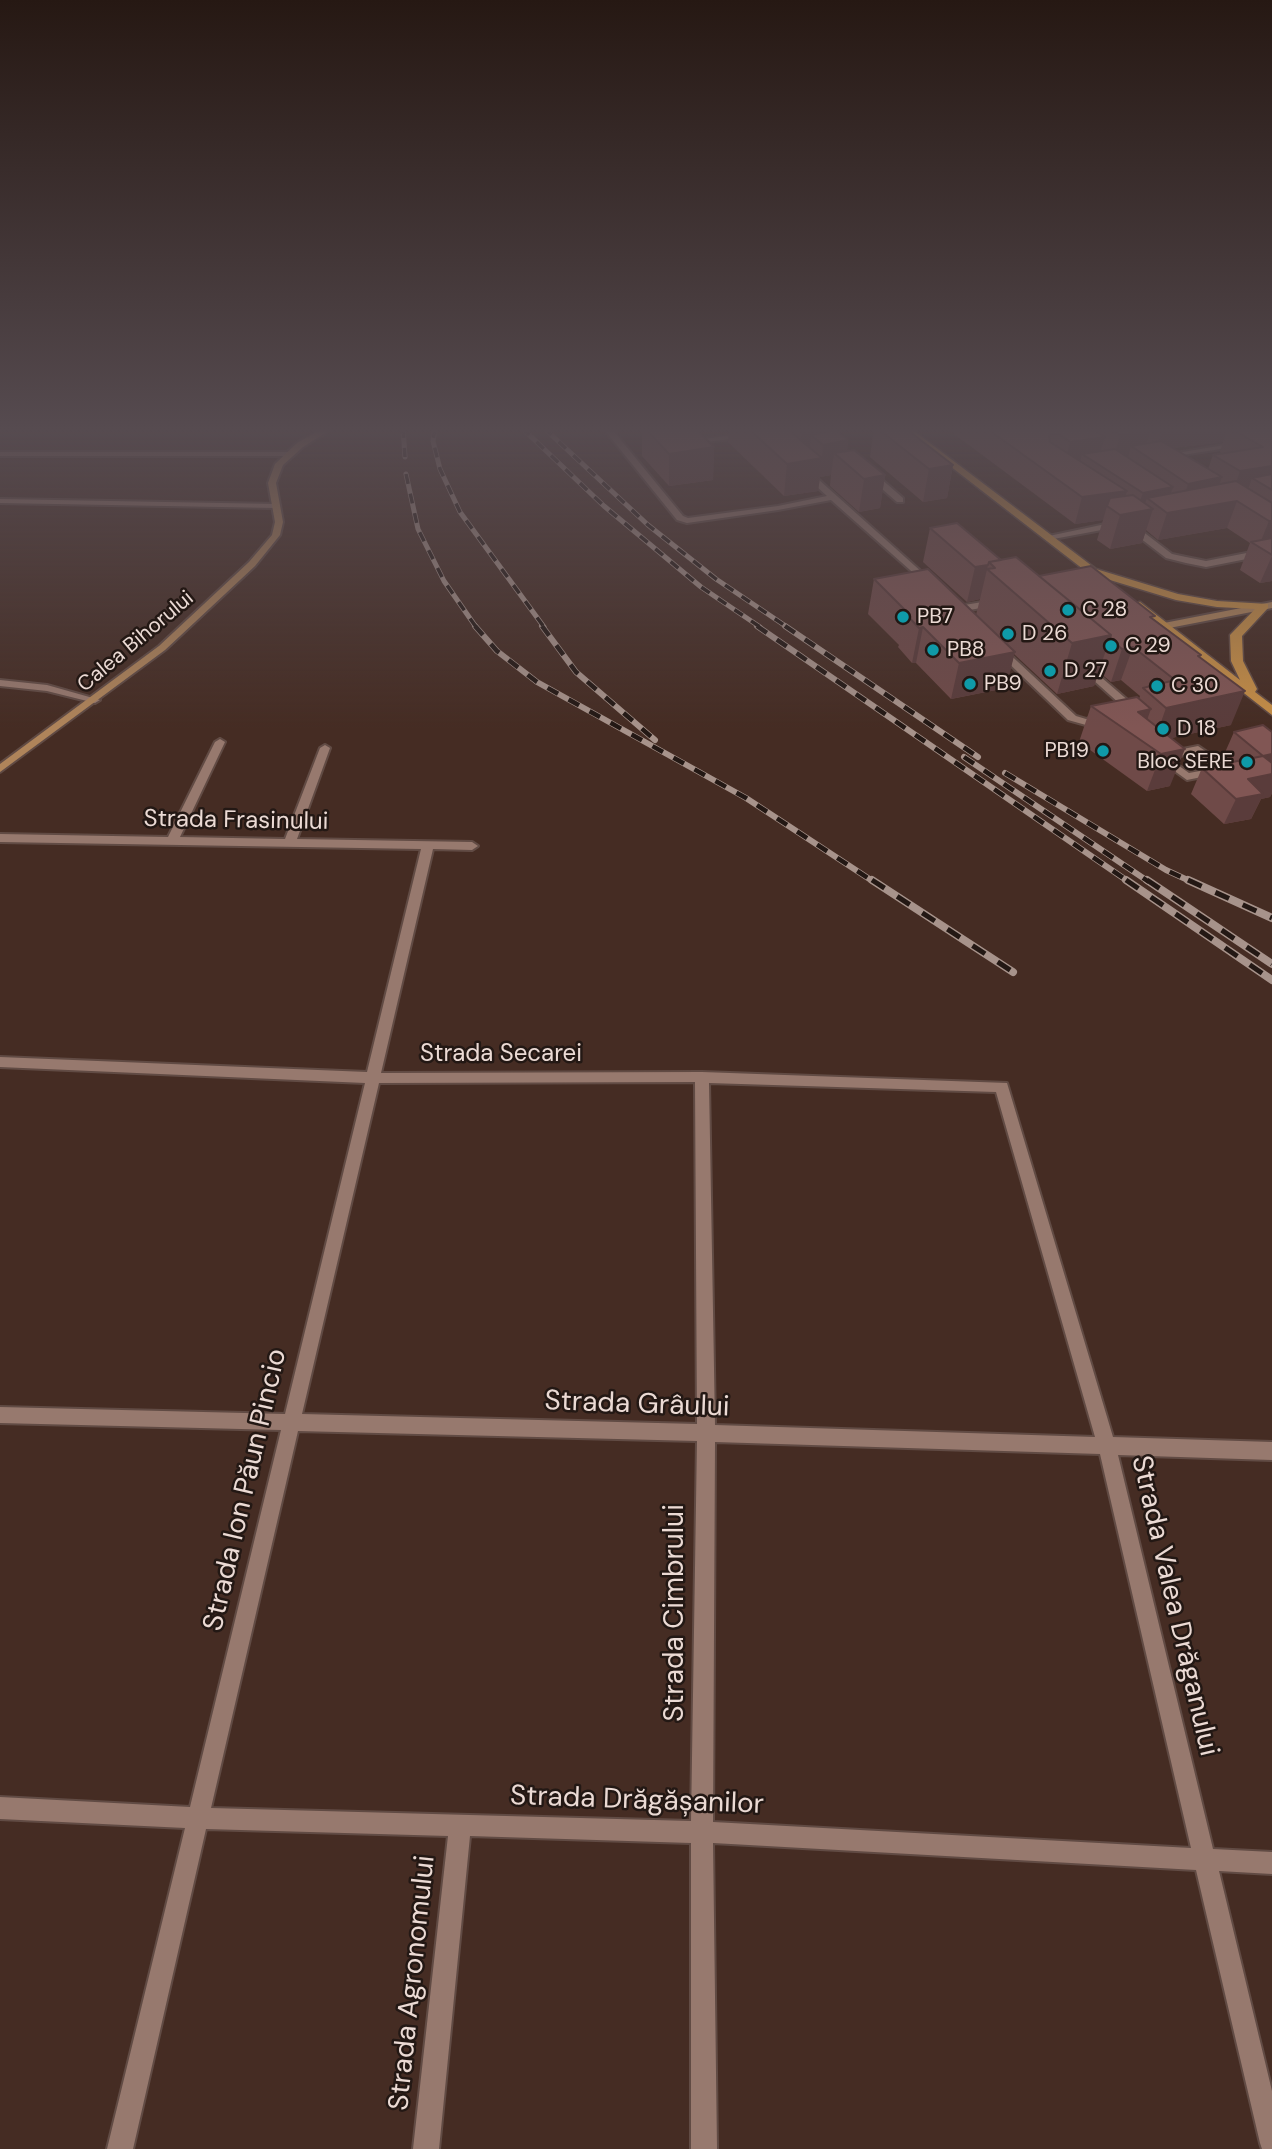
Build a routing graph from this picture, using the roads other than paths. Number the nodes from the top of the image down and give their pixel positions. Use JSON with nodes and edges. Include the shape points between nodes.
{"nodes":[{"id":1,"x":278,"y":528,"type":"edge"},
{"id":2,"x":868,"y":528,"type":"edge"},
{"id":3,"x":1037,"y":528,"type":"edge"},
{"id":4,"x":1087,"y":528,"type":"edge"},
{"id":5,"x":1139,"y":528,"type":"edge"},
{"id":6,"x":1048,"y":537,"type":"junction"},
{"id":7,"x":1272,"y":551,"type":"edge"},
{"id":8,"x":918,"y":557,"type":"dead end"},
{"id":9,"x":904,"y":559,"type":"junction"},
{"id":10,"x":1090,"y":569,"type":"junction"},
{"id":11,"x":1105,"y":580,"type":"junction"},
{"id":12,"x":1092,"y":583,"type":"edge"},
{"id":13,"x":940,"y":593,"type":"edge"},
{"id":14,"x":1007,"y":600,"type":"edge"},
{"id":15,"x":949,"y":601,"type":"edge"},
{"id":16,"x":1268,"y":606,"type":"edge"},
{"id":17,"x":958,"y":609,"type":"junction"},
{"id":18,"x":968,"y":618,"type":"edge"},
{"id":19,"x":1164,"y":626,"type":"junction"},
{"id":20,"x":996,"y":646,"type":"edge"},
{"id":21,"x":1076,"y":660,"type":"edge"},
{"id":22,"x":0,"y":683,"type":"edge"},
{"id":23,"x":1256,"y":697,"type":"junction"},
{"id":24,"x":95,"y":700,"type":"junction"},
{"id":25,"x":1272,"y":711,"type":"edge"},
{"id":26,"x":220,"y":741,"type":"dead end"},
{"id":27,"x":325,"y":748,"type":"dead end"},
{"id":28,"x":1155,"y":752,"type":"joint"},
{"id":29,"x":0,"y":769,"type":"edge"},
{"id":30,"x":0,"y":838,"type":"edge"},
{"id":31,"x":172,"y":841,"type":"junction"},
{"id":32,"x":290,"y":842,"type":"junction"},
{"id":33,"x":428,"y":845,"type":"junction"},
{"id":34,"x":471,"y":846,"type":"dead end"},
{"id":35,"x":0,"y":1062,"type":"edge"},
{"id":36,"x":702,"y":1077,"type":"junction"},
{"id":37,"x":374,"y":1078,"type":"junction"},
{"id":38,"x":1002,"y":1087,"type":"joint"},
{"id":39,"x":0,"y":1415,"type":"edge"},
{"id":40,"x":290,"y":1422,"type":"junction"},
{"id":41,"x":706,"y":1433,"type":"junction"},
{"id":42,"x":1107,"y":1447,"type":"junction"},
{"id":43,"x":1272,"y":1451,"type":"edge"},
{"id":44,"x":0,"y":1808,"type":"edge"},
{"id":45,"x":197,"y":1818,"type":"junction"},
{"id":46,"x":460,"y":1824,"type":"junction"},
{"id":47,"x":702,"y":1832,"type":"junction"},
{"id":48,"x":1205,"y":1861,"type":"junction"},
{"id":49,"x":1272,"y":1863,"type":"edge"},
{"id":50,"x":1272,"y":2143,"type":"edge"},
{"id":51,"x":120,"y":2149,"type":"edge"},
{"id":52,"x":426,"y":2149,"type":"edge"},
{"id":53,"x":704,"y":2149,"type":"edge"}],
"edges":[{"from":1,"to":24,"type":"main road","name":"Calea Bihorului","via":[[267,549],[162,648]]},
{"from":2,"to":9,"type":"street"},
{"from":3,"to":6,"type":"main road"},
{"from":4,"to":6,"type":"street"},
{"from":5,"to":7,"type":"street","via":[[1170,556],[1206,564]]},
{"from":6,"to":10,"type":"main road"},
{"from":8,"to":9,"type":"street"},
{"from":9,"to":13,"type":"street"},
{"from":10,"to":11,"type":"main road"},
{"from":10,"to":16,"type":"main road","via":[[1177,597]]},
{"from":11,"to":12,"type":"street"},
{"from":11,"to":19,"type":"main road"},
{"from":14,"to":17,"type":"street"},
{"from":15,"to":17,"type":"street"},
{"from":16,"to":19,"type":"main road"},
{"from":16,"to":23,"type":"main road","via":[[1236,635],[1240,670]]},
{"from":17,"to":18,"type":"street"},
{"from":19,"to":23,"type":"main road"},
{"from":20,"to":21,"type":"street","via":[[1072,718],[1086,722],[1135,712]]},
{"from":22,"to":24,"type":"street"},
{"from":23,"to":25,"type":"main road"},
{"from":24,"to":29,"type":"main road","name":"Calea Bihorului"},
{"from":26,"to":31,"type":"street"},
{"from":27,"to":32,"type":"street"},
{"from":28,"to":28,"type":"street","via":[[1187,777],[1222,770],[1198,749]]},
{"from":30,"to":31,"type":"street","name":"Strada Frasinului"},
{"from":31,"to":32,"type":"street","name":"Strada Frasinului"},
{"from":32,"to":33,"type":"street","name":"Strada Frasinului"},
{"from":33,"to":34,"type":"street","name":"Strada Frasinului"},
{"from":33,"to":37,"type":"street","name":"Strada Ion Păun Pincio"},
{"from":35,"to":37,"type":"street","name":"Strada Secarei"},
{"from":36,"to":37,"type":"street","name":"Strada Secarei"},
{"from":36,"to":38,"type":"street","name":"Strada Secarei"},
{"from":36,"to":41,"type":"street","name":"Strada Cimbrului"},
{"from":37,"to":40,"type":"street","name":"Strada Ion Păun Pincio"},
{"from":38,"to":42,"type":"street","name":"Strada Valea Drăganului"},
{"from":39,"to":40,"type":"street","name":"Strada Grâului"},
{"from":40,"to":41,"type":"street","name":"Strada Grâului"},
{"from":40,"to":45,"type":"street","name":"Strada Ion Păun Pincio"},
{"from":41,"to":42,"type":"street","name":"Strada Grâului"},
{"from":41,"to":47,"type":"street","name":"Strada Cimbrului"},
{"from":42,"to":43,"type":"street","name":"Strada Grâului"},
{"from":42,"to":48,"type":"street","name":"Strada Valea Drăganului"},
{"from":44,"to":45,"type":"street","name":"Strada Drăgășanilor"},
{"from":45,"to":46,"type":"street","name":"Strada Drăgășanilor"},
{"from":45,"to":51,"type":"street","name":"Strada Ion Păun Pincio"},
{"from":46,"to":47,"type":"street","name":"Strada Drăgășanilor"},
{"from":46,"to":52,"type":"street","name":"Strada Agronomului"},
{"from":47,"to":48,"type":"street","name":"Strada Drăgășanilor"},
{"from":47,"to":53,"type":"street","name":"Strada Cimbrului"},
{"from":48,"to":49,"type":"street","name":"Strada Drăgășanilor"},
{"from":48,"to":50,"type":"street","name":"Strada Valea Drăganului"}]}
